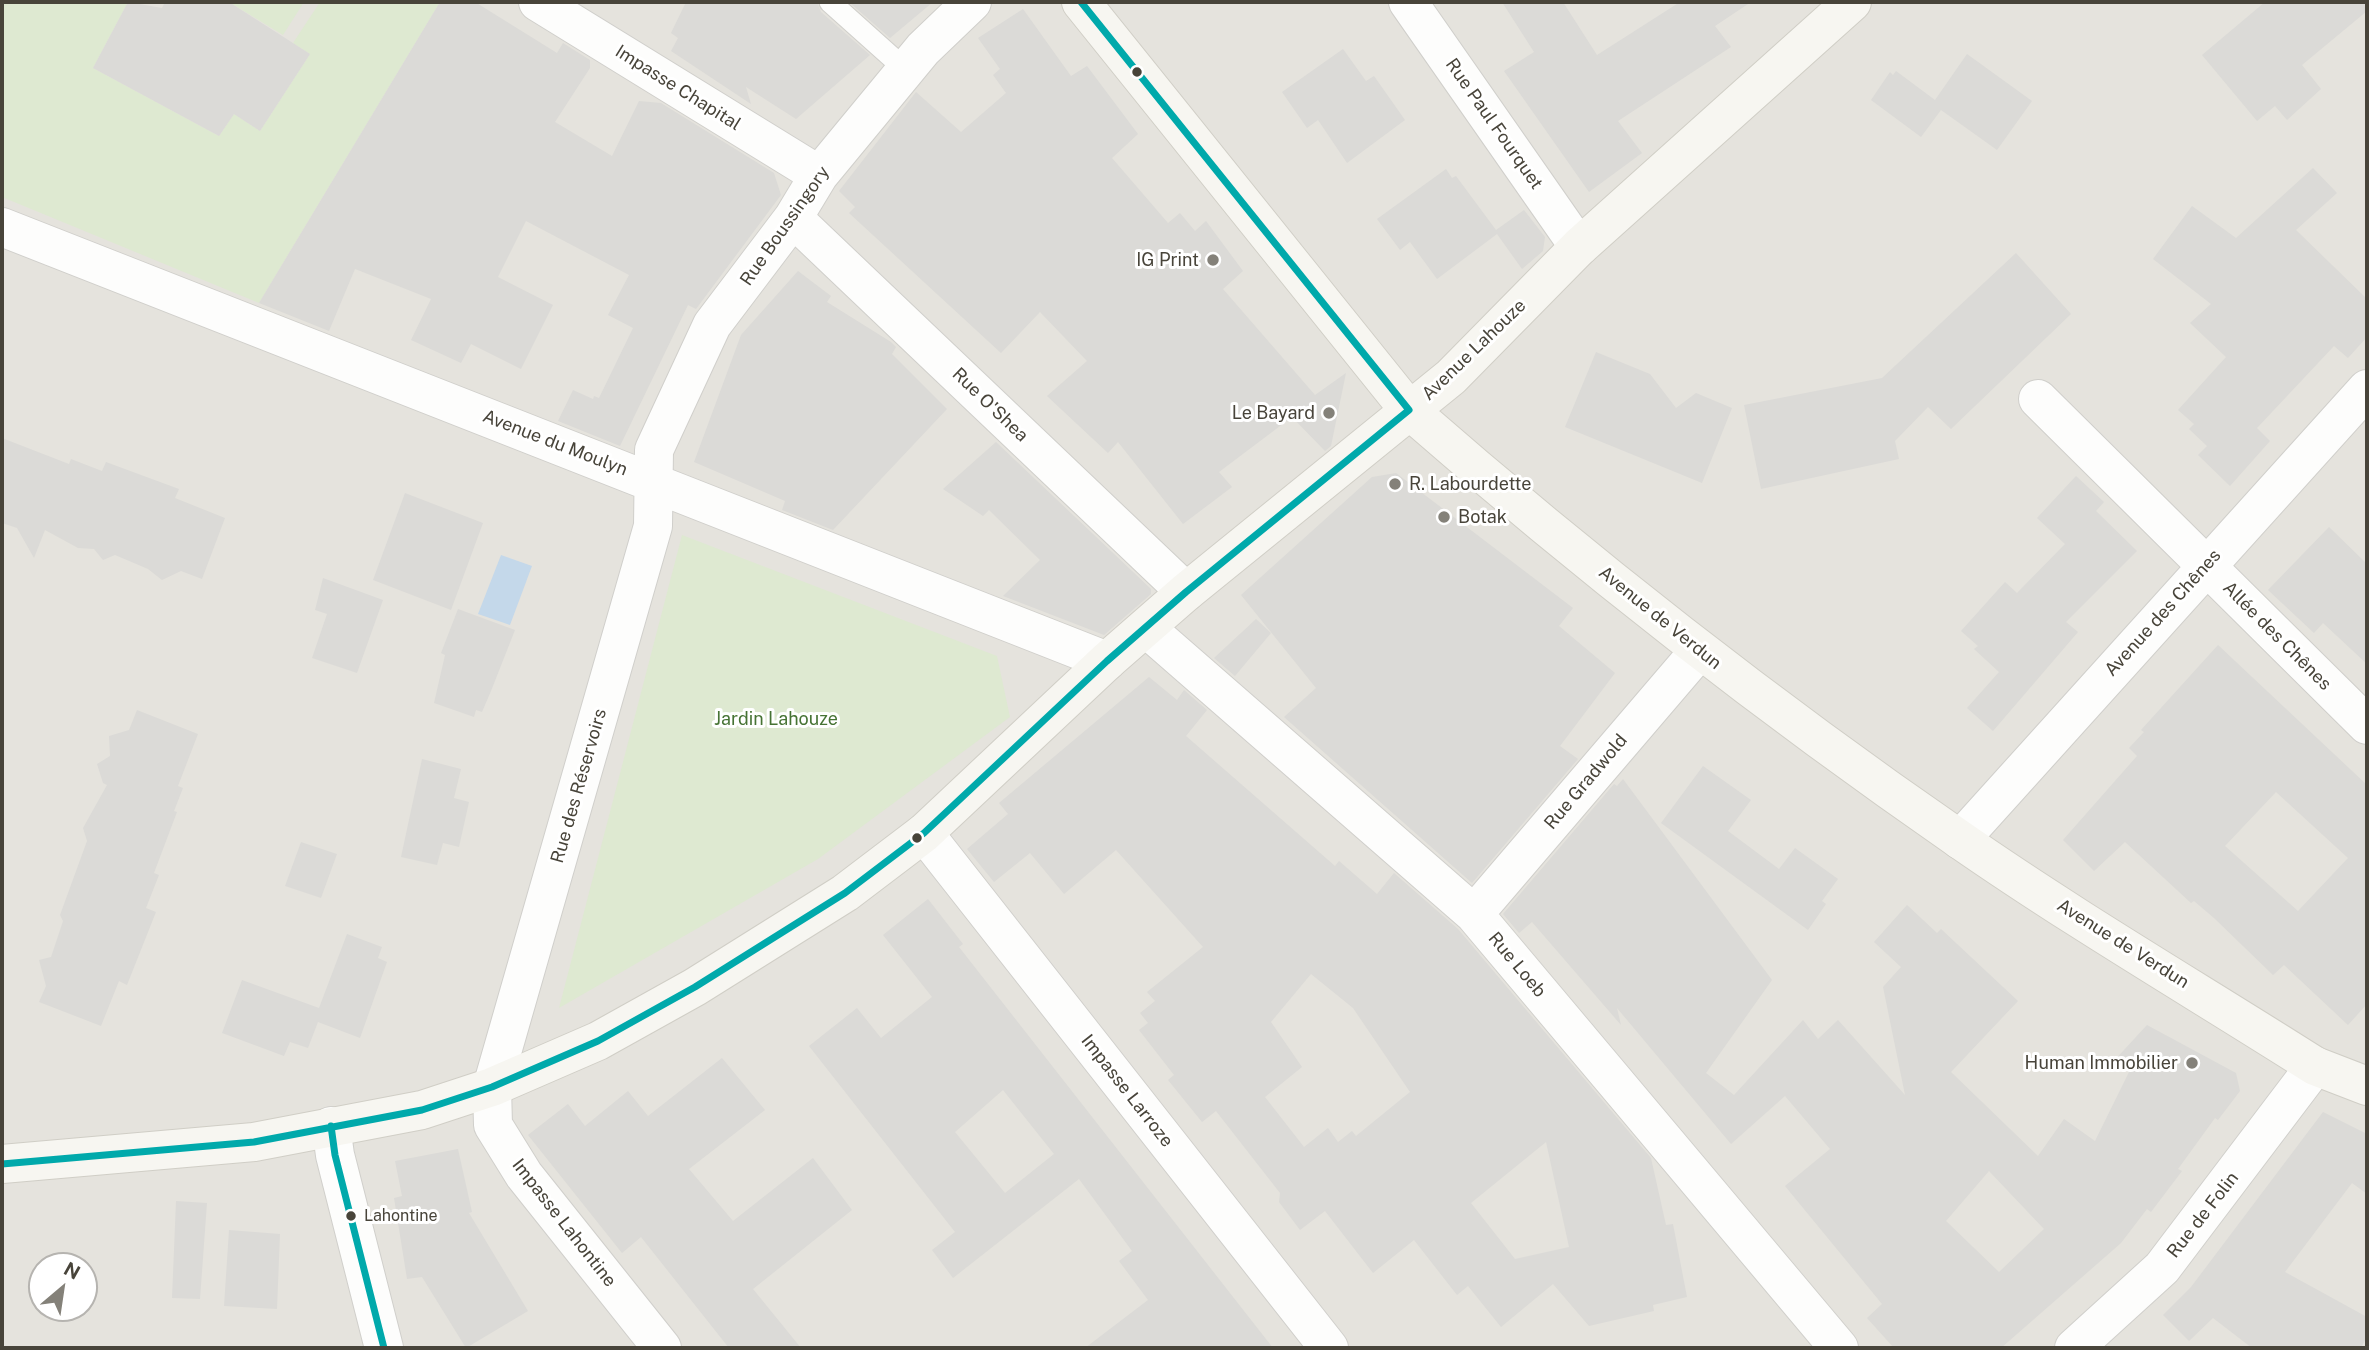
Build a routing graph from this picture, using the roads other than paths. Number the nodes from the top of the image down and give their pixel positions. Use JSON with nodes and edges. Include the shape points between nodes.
{"nodes":[{"id":1,"x":538,"y":2,"type":"edge"},
{"id":2,"x":830,"y":2,"type":"edge"},
{"id":3,"x":972,"y":2,"type":"edge"},
{"id":4,"x":1081,"y":2,"type":"edge"},
{"id":5,"x":1408,"y":2,"type":"edge"},
{"id":6,"x":1852,"y":2,"type":"edge"},
{"id":7,"x":906,"y":70,"type":"junction"},
{"id":8,"x":819,"y":175,"type":"junction"},
{"id":9,"x":793,"y":218,"type":"junction"},
{"id":10,"x":2,"y":227,"type":"edge"},
{"id":11,"x":1579,"y":247,"type":"junction"},
{"id":12,"x":2367,"y":388,"type":"edge"},
{"id":13,"x":2038,"y":399,"type":"dead end"},
{"id":14,"x":1409,"y":410,"type":"junction"},
{"id":15,"x":653,"y":482,"type":"junction"},
{"id":16,"x":2206,"y":565,"type":"junction"},
{"id":17,"x":1186,"y":592,"type":"junction"},
{"id":18,"x":1146,"y":628,"type":"junction"},
{"id":19,"x":1699,"y":651,"type":"junction"},
{"id":20,"x":1107,"y":661,"type":"junction"},
{"id":21,"x":2367,"y":725,"type":"edge"},
{"id":22,"x":924,"y":833,"type":"junction"},
{"id":23,"x":1960,"y":840,"type":"junction"},
{"id":24,"x":1474,"y":914,"type":"junction"},
{"id":25,"x":2315,"y":1066,"type":"junction"},
{"id":26,"x":2367,"y":1086,"type":"edge"},
{"id":27,"x":492,"y":1087,"type":"junction"},
{"id":28,"x":331,"y":1126,"type":"junction"},
{"id":29,"x":2,"y":1164,"type":"edge"},
{"id":30,"x":384,"y":1348,"type":"edge"},
{"id":31,"x":662,"y":1348,"type":"edge"},
{"id":32,"x":1329,"y":1348,"type":"edge"},
{"id":33,"x":1839,"y":1348,"type":"edge"},
{"id":34,"x":2074,"y":1348,"type":"edge"}],
"edges":[{"from":1,"to":8,"type":"street","name":"Impasse Chapital"},
{"from":2,"to":7,"type":"lane"},
{"from":3,"to":7,"type":"street","name":"Rue Boussingory"},
{"from":4,"to":14,"type":"street","name":"Avenue de Verdun"},
{"from":5,"to":11,"type":"street","name":"Rue Paul Fourquet"},
{"from":6,"to":11,"type":"street","name":"Avenue Lahouze"},
{"from":7,"to":8,"type":"street","name":"Rue Boussingory"},
{"from":8,"to":9,"type":"street","name":"Rue Boussingory"},
{"from":9,"to":15,"type":"street","name":"Rue Boussingory","via":[[712,326],[654,450]]},
{"from":9,"to":17,"type":"street","name":"Rue O'Shea"},
{"from":10,"to":15,"type":"street","name":"Avenue du Moulyn"},
{"from":11,"to":14,"type":"street","name":"Avenue Lahouze","via":[[1451,376]]},
{"from":12,"to":16,"type":"street","name":"Avenue des Chênes"},
{"from":13,"to":16,"type":"street","name":"Allée des Chênes"},
{"from":14,"to":17,"type":"street","name":"Avenue Lahouze"},
{"from":14,"to":19,"type":"street","name":"Avenue de Verdun"},
{"from":15,"to":20,"type":"street","name":"Avenue du Moulyn"},
{"from":15,"to":27,"type":"street","name":"Rue des Réservoirs","via":[[653,526]]},
{"from":16,"to":21,"type":"street","name":"Allée des Chênes"},
{"from":16,"to":23,"type":"street","name":"Avenue des Chênes"},
{"from":17,"to":18,"type":"street","name":"Avenue Lahouze"},
{"from":18,"to":20,"type":"street","name":"Avenue Lahouze"},
{"from":18,"to":24,"type":"street","name":"Rue Loeb"},
{"from":19,"to":23,"type":"street","name":"Avenue de Verdun"},
{"from":19,"to":24,"type":"street","name":"Rue Gradwold"},
{"from":20,"to":22,"type":"street","name":"Avenue Lahouze"},
{"from":22,"to":27,"type":"street","name":"Avenue Lahouze","via":[[845,893],[695,988],[598,1041]]},
{"from":22,"to":32,"type":"street","name":"Impasse Larroze"},
{"from":23,"to":25,"type":"street","name":"Avenue de Verdun"},
{"from":24,"to":33,"type":"street","name":"Rue Loeb"},
{"from":25,"to":26,"type":"street","name":"Avenue de Verdun"},
{"from":25,"to":34,"type":"street","name":"Rue de Folin","via":[[2161,1268]]},
{"from":27,"to":28,"type":"street","name":"Avenue Lahouze","via":[[422,1110]]},
{"from":27,"to":31,"type":"street","name":"Impasse Lahontine","via":[[493,1125],[524,1175]]},
{"from":28,"to":29,"type":"street","name":"Avenue Lahouze","via":[[254,1142]]},
{"from":28,"to":30,"type":"street"}]}
